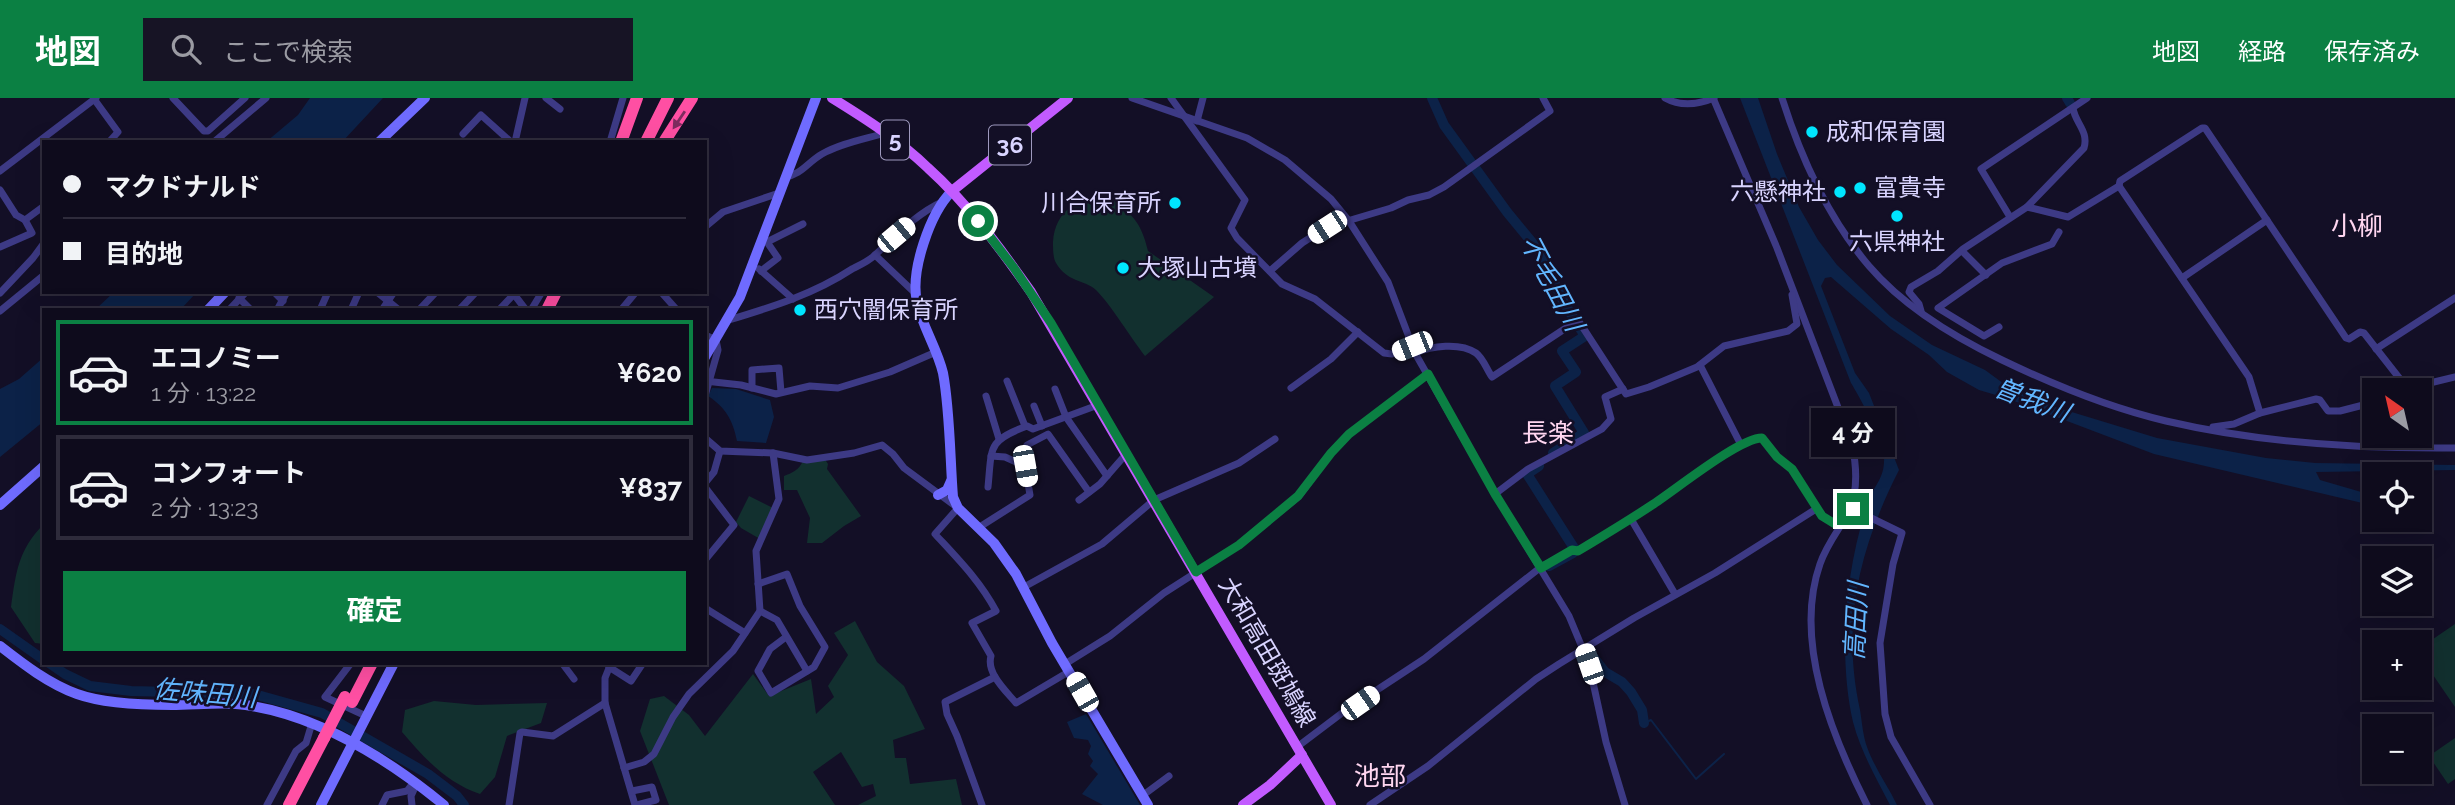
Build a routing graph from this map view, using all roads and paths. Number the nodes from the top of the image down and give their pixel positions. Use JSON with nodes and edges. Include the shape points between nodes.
{"nodes":[{"id":1,"x":173,"y":98,"type":"edge"},
{"id":2,"x":245,"y":98,"type":"edge"},
{"id":3,"x":266,"y":98,"type":"edge"},
{"id":4,"x":425,"y":98,"type":"edge"},
{"id":5,"x":525,"y":98,"type":"edge"},
{"id":6,"x":546,"y":98,"type":"edge"},
{"id":7,"x":624,"y":98,"type":"edge"},
{"id":8,"x":637,"y":98,"type":"edge"},
{"id":9,"x":659,"y":98,"type":"edge"},
{"id":10,"x":668,"y":98,"type":"edge"},
{"id":11,"x":692,"y":98,"type":"edge"},
{"id":12,"x":816,"y":98,"type":"edge"},
{"id":13,"x":832,"y":98,"type":"edge"},
{"id":14,"x":1068,"y":98,"type":"edge"},
{"id":15,"x":1132,"y":98,"type":"edge"},
{"id":16,"x":1171,"y":98,"type":"edge"},
{"id":17,"x":1203,"y":98,"type":"edge"},
{"id":18,"x":1543,"y":98,"type":"edge"},
{"id":19,"x":1665,"y":98,"type":"edge"},
{"id":20,"x":1714,"y":98,"type":"edge"},
{"id":21,"x":1782,"y":98,"type":"edge"},
{"id":22,"x":2087,"y":98,"type":"edge"},
{"id":23,"x":95,"y":99,"type":"edge"},
{"id":24,"x":2073,"y":107,"type":"junction"},
{"id":25,"x":560,"y":109,"type":"dead end"},
{"id":26,"x":1186,"y":117,"type":"junction"},
{"id":27,"x":1197,"y":121,"type":"junction"},
{"id":28,"x":885,"y":133,"type":"junction"},
{"id":29,"x":463,"y":134,"type":"dead end"},
{"id":30,"x":111,"y":140,"type":"edge"},
{"id":31,"x":216,"y":140,"type":"edge"},
{"id":32,"x":381,"y":140,"type":"edge"},
{"id":33,"x":511,"y":140,"type":"edge"},
{"id":34,"x":514,"y":140,"type":"edge"},
{"id":35,"x":611,"y":140,"type":"edge"},
{"id":36,"x":622,"y":140,"type":"edge"},
{"id":37,"x":638,"y":140,"type":"edge"},
{"id":38,"x":647,"y":140,"type":"edge"},
{"id":39,"x":665,"y":140,"type":"edge"},
{"id":40,"x":0,"y":171,"type":"edge"},
{"id":41,"x":785,"y":177,"type":"junction"},
{"id":42,"x":2119,"y":186,"type":"junction"},
{"id":43,"x":0,"y":190,"type":"edge"},
{"id":44,"x":952,"y":191,"type":"junction"},
{"id":45,"x":779,"y":193,"type":"junction"},
{"id":46,"x":942,"y":202,"type":"junction"},
{"id":47,"x":42,"y":207,"type":"edge"},
{"id":48,"x":2027,"y":207,"type":"junction"},
{"id":49,"x":2010,"y":217,"type":"junction"},
{"id":50,"x":25,"y":220,"type":"junction"},
{"id":51,"x":2267,"y":220,"type":"junction"},
{"id":52,"x":1349,"y":221,"type":"junction"},
{"id":53,"x":803,"y":224,"type":"dead end"},
{"id":54,"x":707,"y":225,"type":"edge"},
{"id":55,"x":2059,"y":232,"type":"dead end"},
{"id":56,"x":42,"y":246,"type":"edge"},
{"id":57,"x":0,"y":247,"type":"edge"},
{"id":58,"x":1962,"y":251,"type":"junction"},
{"id":59,"x":875,"y":255,"type":"junction"},
{"id":60,"x":757,"y":267,"type":"junction"},
{"id":61,"x":1270,"y":271,"type":"junction"},
{"id":62,"x":1986,"y":275,"type":"junction"},
{"id":63,"x":42,"y":277,"type":"edge"},
{"id":64,"x":2182,"y":278,"type":"junction"},
{"id":65,"x":1790,"y":281,"type":"junction"},
{"id":66,"x":0,"y":293,"type":"edge"},
{"id":67,"x":223,"y":294,"type":"edge"},
{"id":68,"x":276,"y":294,"type":"edge"},
{"id":69,"x":286,"y":294,"type":"edge"},
{"id":70,"x":380,"y":294,"type":"edge"},
{"id":71,"x":392,"y":294,"type":"edge"},
{"id":72,"x":434,"y":294,"type":"edge"},
{"id":73,"x":474,"y":294,"type":"edge"},
{"id":74,"x":513,"y":294,"type":"edge"},
{"id":75,"x":515,"y":294,"type":"edge"},
{"id":76,"x":540,"y":294,"type":"edge"},
{"id":77,"x":634,"y":294,"type":"edge"},
{"id":78,"x":664,"y":294,"type":"edge"},
{"id":79,"x":916,"y":294,"type":"junction"},
{"id":80,"x":243,"y":295,"type":"edge"},
{"id":81,"x":2455,"y":298,"type":"edge"},
{"id":82,"x":793,"y":299,"type":"junction"},
{"id":83,"x":387,"y":300,"type":"junction"},
{"id":84,"x":283,"y":301,"type":"junction"},
{"id":85,"x":210,"y":308,"type":"edge"},
{"id":86,"x":231,"y":308,"type":"edge"},
{"id":87,"x":278,"y":308,"type":"edge"},
{"id":88,"x":383,"y":308,"type":"edge"},
{"id":89,"x":397,"y":308,"type":"edge"},
{"id":90,"x":421,"y":308,"type":"edge"},
{"id":91,"x":461,"y":308,"type":"edge"},
{"id":92,"x":501,"y":308,"type":"edge"},
{"id":93,"x":526,"y":308,"type":"edge"},
{"id":94,"x":530,"y":308,"type":"edge"},
{"id":95,"x":623,"y":308,"type":"edge"},
{"id":96,"x":675,"y":308,"type":"edge"},
{"id":97,"x":0,"y":311,"type":"edge"},
{"id":98,"x":1921,"y":312,"type":"junction"},
{"id":99,"x":729,"y":320,"type":"junction"},
{"id":100,"x":2000,"y":327,"type":"dead end"},
{"id":101,"x":1358,"y":332,"type":"junction"},
{"id":102,"x":707,"y":336,"type":"edge"},
{"id":103,"x":716,"y":340,"type":"junction"},
{"id":104,"x":1413,"y":349,"type":"junction"},
{"id":105,"x":2376,"y":349,"type":"junction"},
{"id":106,"x":936,"y":352,"type":"junction"},
{"id":107,"x":707,"y":353,"type":"edge"},
{"id":108,"x":1700,"y":365,"type":"junction"},
{"id":109,"x":1428,"y":374,"type":"junction"},
{"id":110,"x":2455,"y":377,"type":"edge"},
{"id":111,"x":2397,"y":378,"type":"edge"},
{"id":112,"x":1007,"y":381,"type":"dead end"},
{"id":113,"x":708,"y":382,"type":"edge"},
{"id":114,"x":2432,"y":382,"type":"edge"},
{"id":115,"x":752,"y":388,"type":"junction"},
{"id":116,"x":1291,"y":388,"type":"dead end"},
{"id":117,"x":1055,"y":389,"type":"dead end"},
{"id":118,"x":1623,"y":389,"type":"junction"},
{"id":119,"x":781,"y":392,"type":"junction"},
{"id":120,"x":986,"y":396,"type":"dead end"},
{"id":121,"x":1099,"y":405,"type":"junction"},
{"id":122,"x":2362,"y":405,"type":"edge"},
{"id":123,"x":1034,"y":406,"type":"dead end"},
{"id":124,"x":2260,"y":413,"type":"junction"},
{"id":125,"x":1066,"y":417,"type":"junction"},
{"id":126,"x":1025,"y":426,"type":"junction"},
{"id":127,"x":1042,"y":426,"type":"junction"},
{"id":128,"x":2209,"y":428,"type":"junction"},
{"id":129,"x":999,"y":439,"type":"junction"},
{"id":130,"x":1275,"y":439,"type":"dead end"},
{"id":131,"x":707,"y":440,"type":"edge"},
{"id":132,"x":1027,"y":445,"type":"dead end"},
{"id":133,"x":1741,"y":445,"type":"junction"},
{"id":134,"x":2455,"y":448,"type":"edge"},
{"id":135,"x":720,"y":451,"type":"junction"},
{"id":136,"x":773,"y":453,"type":"junction"},
{"id":137,"x":1127,"y":453,"type":"junction"},
{"id":138,"x":991,"y":456,"type":"junction"},
{"id":139,"x":42,"y":468,"type":"edge"},
{"id":140,"x":1107,"y":476,"type":"junction"},
{"id":141,"x":952,"y":480,"type":"junction"},
{"id":142,"x":707,"y":482,"type":"edge"},
{"id":143,"x":988,"y":487,"type":"dead end"},
{"id":144,"x":707,"y":488,"type":"edge"},
{"id":145,"x":1089,"y":492,"type":"junction"},
{"id":146,"x":1495,"y":494,"type":"junction"},
{"id":147,"x":938,"y":495,"type":"junction"},
{"id":148,"x":1079,"y":500,"type":"dead end"},
{"id":149,"x":1154,"y":500,"type":"junction"},
{"id":150,"x":0,"y":505,"type":"edge"},
{"id":151,"x":958,"y":508,"type":"junction"},
{"id":152,"x":1816,"y":509,"type":"junction"},
{"id":153,"x":1852,"y":509,"type":"junction"},
{"id":154,"x":1631,"y":519,"type":"junction"},
{"id":155,"x":1844,"y":520,"type":"junction"},
{"id":156,"x":978,"y":528,"type":"junction"},
{"id":157,"x":707,"y":558,"type":"edge"},
{"id":158,"x":1543,"y":569,"type":"junction"},
{"id":159,"x":1196,"y":572,"type":"junction"},
{"id":160,"x":758,"y":584,"type":"junction"},
{"id":161,"x":1024,"y":587,"type":"junction"},
{"id":162,"x":1675,"y":594,"type":"junction"},
{"id":163,"x":707,"y":609,"type":"edge"},
{"id":164,"x":760,"y":611,"type":"junction"},
{"id":165,"x":745,"y":633,"type":"junction"},
{"id":166,"x":786,"y":637,"type":"junction"},
{"id":167,"x":0,"y":646,"type":"edge"},
{"id":168,"x":1583,"y":648,"type":"junction"},
{"id":169,"x":349,"y":665,"type":"edge"},
{"id":170,"x":362,"y":665,"type":"edge"},
{"id":171,"x":371,"y":665,"type":"edge"},
{"id":172,"x":393,"y":665,"type":"edge"},
{"id":173,"x":564,"y":665,"type":"edge"},
{"id":174,"x":610,"y":665,"type":"edge"},
{"id":175,"x":642,"y":665,"type":"edge"},
{"id":176,"x":1067,"y":668,"type":"junction"},
{"id":177,"x":807,"y":671,"type":"junction"},
{"id":178,"x":995,"y":677,"type":"junction"},
{"id":179,"x":574,"y":679,"type":"dead end"},
{"id":180,"x":169,"y":684,"type":"dead end"},
{"id":181,"x":348,"y":700,"type":"junction"},
{"id":182,"x":168,"y":703,"type":"junction"},
{"id":183,"x":605,"y":703,"type":"junction"},
{"id":184,"x":366,"y":716,"type":"junction"},
{"id":185,"x":312,"y":723,"type":"junction"},
{"id":186,"x":327,"y":739,"type":"junction"},
{"id":187,"x":353,"y":742,"type":"junction"},
{"id":188,"x":1299,"y":751,"type":"junction"},
{"id":189,"x":624,"y":768,"type":"junction"},
{"id":190,"x":1169,"y":776,"type":"dead end"},
{"id":191,"x":415,"y":784,"type":"junction"},
{"id":192,"x":632,"y":792,"type":"junction"},
{"id":193,"x":1145,"y":801,"type":"edge"},
{"id":194,"x":267,"y":805,"type":"edge"},
{"id":195,"x":289,"y":805,"type":"edge"},
{"id":196,"x":298,"y":805,"type":"edge"},
{"id":197,"x":320,"y":805,"type":"edge"},
{"id":198,"x":382,"y":805,"type":"edge"},
{"id":199,"x":412,"y":805,"type":"edge"},
{"id":200,"x":444,"y":805,"type":"edge"},
{"id":201,"x":509,"y":805,"type":"edge"},
{"id":202,"x":636,"y":805,"type":"edge"},
{"id":203,"x":982,"y":805,"type":"edge"},
{"id":204,"x":1243,"y":805,"type":"edge"},
{"id":205,"x":1331,"y":805,"type":"edge"},
{"id":206,"x":1370,"y":805,"type":"edge"},
{"id":207,"x":1625,"y":805,"type":"edge"},
{"id":208,"x":1867,"y":805,"type":"edge"},
{"id":209,"x":1930,"y":805,"type":"edge"}],
"edges":[{"from":1,"to":2,"type":"street","via":[[204,131]]},
{"from":3,"to":31,"type":"street"},
{"from":4,"to":32,"type":"street"},
{"from":5,"to":34,"type":"street"},
{"from":6,"to":25,"type":"street"},
{"from":7,"to":35,"type":"street"},
{"from":8,"to":36,"type":"highway"},
{"from":9,"to":37,"type":"highway"},
{"from":10,"to":38,"type":"highway"},
{"from":11,"to":39,"type":"highway","one_way":true},
{"from":12,"to":41,"type":"street"},
{"from":13,"to":28,"type":"main road","name":"大和高田斑鳩線","number":"5"},
{"from":14,"to":44,"type":"main road","number":"36"},
{"from":15,"to":26,"type":"street"},
{"from":16,"to":26,"type":"street"},
{"from":17,"to":27,"type":"street"},
{"from":18,"to":52,"type":"street","via":[[1550,111],[1463,174],[1429,195]]},
{"from":19,"to":20,"type":"street","via":[[1687,105]]},
{"from":20,"to":65,"type":"street"},
{"from":21,"to":98,"type":"street","via":[[1804,158],[1839,225],[1877,274]]},
{"from":22,"to":24,"type":"street"},
{"from":23,"to":30,"type":"street","via":[[118,132]]},
{"from":23,"to":40,"type":"street"},
{"from":24,"to":48,"type":"street","via":[[2085,133],[2084,148]]},
{"from":24,"to":49,"type":"street","via":[[1981,169]]},
{"from":26,"to":27,"type":"street"},
{"from":26,"to":61,"type":"street","via":[[1245,200],[1231,228]]},
{"from":27,"to":52,"type":"street","via":[[1247,138],[1285,160],[1331,199]]},
{"from":28,"to":41,"type":"street","via":[[838,147],[810,162],[796,176]]},
{"from":28,"to":44,"type":"main road","name":"大和高田斑鳩線","number":"5"},
{"from":29,"to":33,"type":"street","via":[[481,115]]},
{"from":41,"to":45,"type":"street"},
{"from":42,"to":48,"type":"street","via":[[2068,217]]},
{"from":42,"to":51,"type":"street","via":[[2120,181],[2205,128]]},
{"from":42,"to":64,"type":"street"},
{"from":43,"to":50,"type":"street","via":[[16,215]]},
{"from":44,"to":46,"type":"street"},
{"from":44,"to":121,"type":"main road","name":"大和高田斑鳩線","number":"5","via":[[1031,292]]},
{"from":45,"to":54,"type":"street","via":[[723,212]]},
{"from":45,"to":60,"type":"street"},
{"from":46,"to":59,"type":"street"},
{"from":46,"to":79,"type":"street","via":[[923,246]]},
{"from":47,"to":50,"type":"street"},
{"from":48,"to":49,"type":"street"},
{"from":49,"to":58,"type":"street"},
{"from":50,"to":57,"type":"street","via":[[32,233]]},
{"from":51,"to":64,"type":"street"},
{"from":51,"to":105,"type":"street","via":[[2346,338],[2360,331]]},
{"from":52,"to":61,"type":"street","via":[[1319,232]]},
{"from":52,"to":104,"type":"street","via":[[1388,282]]},
{"from":53,"to":60,"type":"street","via":[[767,242],[778,258]]},
{"from":55,"to":62,"type":"street","via":[[2048,247],[2011,259]]},
{"from":56,"to":66,"type":"street"},
{"from":58,"to":62,"type":"street"},
{"from":58,"to":98,"type":"street","via":[[1911,287],[1909,292]]},
{"from":59,"to":79,"type":"street"},
{"from":59,"to":82,"type":"street"},
{"from":60,"to":82,"type":"street"},
{"from":60,"to":99,"type":"street"},
{"from":61,"to":101,"type":"street","via":[[1282,284],[1315,299]]},
{"from":62,"to":100,"type":"street","via":[[1938,308],[1984,336]]},
{"from":63,"to":97,"type":"street"},
{"from":64,"to":124,"type":"street","via":[[2249,377]]},
{"from":65,"to":108,"type":"street","via":[[1797,324],[1788,331],[1724,346]]},
{"from":65,"to":153,"type":"street","via":[[1852,444],[1856,481]]},
{"from":67,"to":85,"type":"street"},
{"from":68,"to":84,"type":"street"},
{"from":69,"to":84,"type":"street"},
{"from":70,"to":83,"type":"street"},
{"from":71,"to":83,"type":"street"},
{"from":72,"to":90,"type":"street"},
{"from":73,"to":91,"type":"street"},
{"from":74,"to":92,"type":"street"},
{"from":75,"to":93,"type":"street"},
{"from":76,"to":94,"type":"street"},
{"from":77,"to":95,"type":"street"},
{"from":78,"to":96,"type":"street"},
{"from":79,"to":106,"type":"street"},
{"from":80,"to":86,"type":"street"},
{"from":81,"to":105,"type":"street"},
{"from":82,"to":99,"type":"street"},
{"from":83,"to":88,"type":"street"},
{"from":83,"to":89,"type":"street"},
{"from":84,"to":87,"type":"street"},
{"from":98,"to":128,"type":"street","via":[[1988,353],[2061,385],[2166,421]]},
{"from":99,"to":103,"type":"street"},
{"from":101,"to":104,"type":"street","via":[[1384,353]]},
{"from":101,"to":116,"type":"street"},
{"from":102,"to":103,"type":"street"},
{"from":103,"to":107,"type":"street"},
{"from":103,"to":113,"type":"street","via":[[718,350]]},
{"from":104,"to":109,"type":"street"},
{"from":104,"to":118,"type":"street","via":[[1472,351],[1492,377],[1578,320]]},
{"from":105,"to":111,"type":"street"},
{"from":106,"to":119,"type":"street","via":[[838,388],[810,386]]},
{"from":106,"to":141,"type":"street","via":[[944,383]]},
{"from":108,"to":118,"type":"street","via":[[1649,387],[1626,394]]},
{"from":108,"to":133,"type":"street"},
{"from":109,"to":146,"type":"street"},
{"from":109,"to":159,"type":"street","via":[[1349,434],[1298,496],[1239,545]]},
{"from":110,"to":114,"type":"street"},
{"from":112,"to":126,"type":"street"},
{"from":113,"to":115,"type":"street"},
{"from":115,"to":119,"type":"street"},
{"from":115,"to":119,"type":"street","via":[[752,370],[779,368]]},
{"from":117,"to":125,"type":"street"},
{"from":118,"to":146,"type":"street","via":[[1605,397],[1611,419],[1602,429],[1528,469]]},
{"from":120,"to":129,"type":"street"},
{"from":121,"to":125,"type":"street"},
{"from":121,"to":137,"type":"main road","name":"大和高田斑鳩線","number":"5"},
{"from":122,"to":124,"type":"street","via":[[2328,411],[2316,399]]},
{"from":123,"to":127,"type":"street"},
{"from":124,"to":128,"type":"street"},
{"from":125,"to":127,"type":"street"},
{"from":125,"to":140,"type":"street"},
{"from":126,"to":127,"type":"street"},
{"from":126,"to":129,"type":"street"},
{"from":128,"to":134,"type":"street","via":[[2308,443]]},
{"from":129,"to":138,"type":"street"},
{"from":130,"to":149,"type":"street","via":[[1239,463]]},
{"from":131,"to":135,"type":"street"},
{"from":132,"to":145,"type":"street","via":[[1048,435]]},
{"from":133,"to":152,"type":"street","via":[[1762,438],[1792,469]]},
{"from":133,"to":154,"type":"street"},
{"from":135,"to":136,"type":"street"},
{"from":135,"to":142,"type":"street"},
{"from":136,"to":147,"type":"street","via":[[807,460],[882,445]]},
{"from":136,"to":160,"type":"street","via":[[779,499],[756,551]]},
{"from":137,"to":140,"type":"street"},
{"from":137,"to":149,"type":"main road","name":"大和高田斑鳩線","number":"5"},
{"from":138,"to":143,"type":"street"},
{"from":138,"to":156,"type":"street","via":[[1025,466],[1030,495]]},
{"from":139,"to":150,"type":"street"},
{"from":140,"to":145,"type":"street"},
{"from":141,"to":147,"type":"street","via":[[947,491]]},
{"from":141,"to":151,"type":"street"},
{"from":144,"to":157,"type":"street","via":[[734,525]]},
{"from":145,"to":148,"type":"street"},
{"from":146,"to":158,"type":"street"},
{"from":147,"to":151,"type":"street"},
{"from":149,"to":159,"type":"main road","name":"大和高田斑鳩線","number":"5"},
{"from":149,"to":161,"type":"street","via":[[1102,544]]},
{"from":151,"to":156,"type":"street"},
{"from":151,"to":178,"type":"street","via":[[935,534],[968,567],[996,611],[972,623],[991,656]]},
{"from":152,"to":155,"type":"street","via":[[1835,524]]},
{"from":152,"to":162,"type":"street"},
{"from":153,"to":155,"type":"street"},
{"from":153,"to":209,"type":"street","via":[[1902,533],[1880,643],[1885,714],[1891,737]]},
{"from":154,"to":158,"type":"street"},
{"from":154,"to":162,"type":"street"},
{"from":155,"to":208,"type":"street","via":[[1820,563],[1811,596],[1812,638],[1832,725]]},
{"from":156,"to":161,"type":"street","via":[[1001,551]]},
{"from":158,"to":168,"type":"street"},
{"from":158,"to":188,"type":"street","via":[[1424,659],[1342,713]]},
{"from":159,"to":176,"type":"street"},
{"from":159,"to":188,"type":"main road","name":"大和高田斑鳩線","number":"5"},
{"from":160,"to":164,"type":"street"},
{"from":160,"to":177,"type":"street","via":[[787,574],[825,647]]},
{"from":161,"to":176,"type":"street"},
{"from":162,"to":168,"type":"street"},
{"from":163,"to":165,"type":"street"},
{"from":164,"to":165,"type":"street"},
{"from":164,"to":166,"type":"street","via":[[777,620]]},
{"from":165,"to":189,"type":"street","via":[[725,660],[689,694],[654,754]]},
{"from":166,"to":177,"type":"street"},
{"from":166,"to":177,"type":"street","via":[[770,649],[758,671],[771,692]]},
{"from":167,"to":182,"type":"street","via":[[78,694]]},
{"from":168,"to":206,"type":"street"},
{"from":168,"to":207,"type":"street"},
{"from":169,"to":184,"type":"street","via":[[325,697]]},
{"from":170,"to":181,"type":"highway"},
{"from":171,"to":181,"type":"highway"},
{"from":172,"to":184,"type":"street"},
{"from":173,"to":179,"type":"street"},
{"from":174,"to":175,"type":"street","via":[[631,681]]},
{"from":174,"to":183,"type":"street"},
{"from":176,"to":178,"type":"street","via":[[1016,703]]},
{"from":176,"to":193,"type":"street"},
{"from":178,"to":203,"type":"street","via":[[945,702]]},
{"from":180,"to":182,"type":"street"},
{"from":181,"to":186,"type":"highway"},
{"from":182,"to":185,"type":"street","via":[[241,704]]},
{"from":183,"to":189,"type":"street"},
{"from":183,"to":201,"type":"street","via":[[553,736],[520,733]]},
{"from":184,"to":187,"type":"street"},
{"from":185,"to":187,"type":"street"},
{"from":185,"to":194,"type":"street","via":[[306,743],[296,751]]},
{"from":186,"to":195,"type":"highway"},
{"from":186,"to":196,"type":"highway"},
{"from":187,"to":191,"type":"street"},
{"from":187,"to":197,"type":"street"},
{"from":188,"to":204,"type":"main road","via":[[1270,785]]},
{"from":188,"to":205,"type":"main road","name":"大和高田斑鳩線","number":"5"},
{"from":189,"to":192,"type":"street"},
{"from":190,"to":193,"type":"street"},
{"from":191,"to":198,"type":"street","via":[[407,791],[387,795]]},
{"from":191,"to":199,"type":"street"},
{"from":191,"to":200,"type":"street"},
{"from":192,"to":202,"type":"street"},
{"from":192,"to":202,"type":"street","via":[[652,787],[656,800]]}]}
